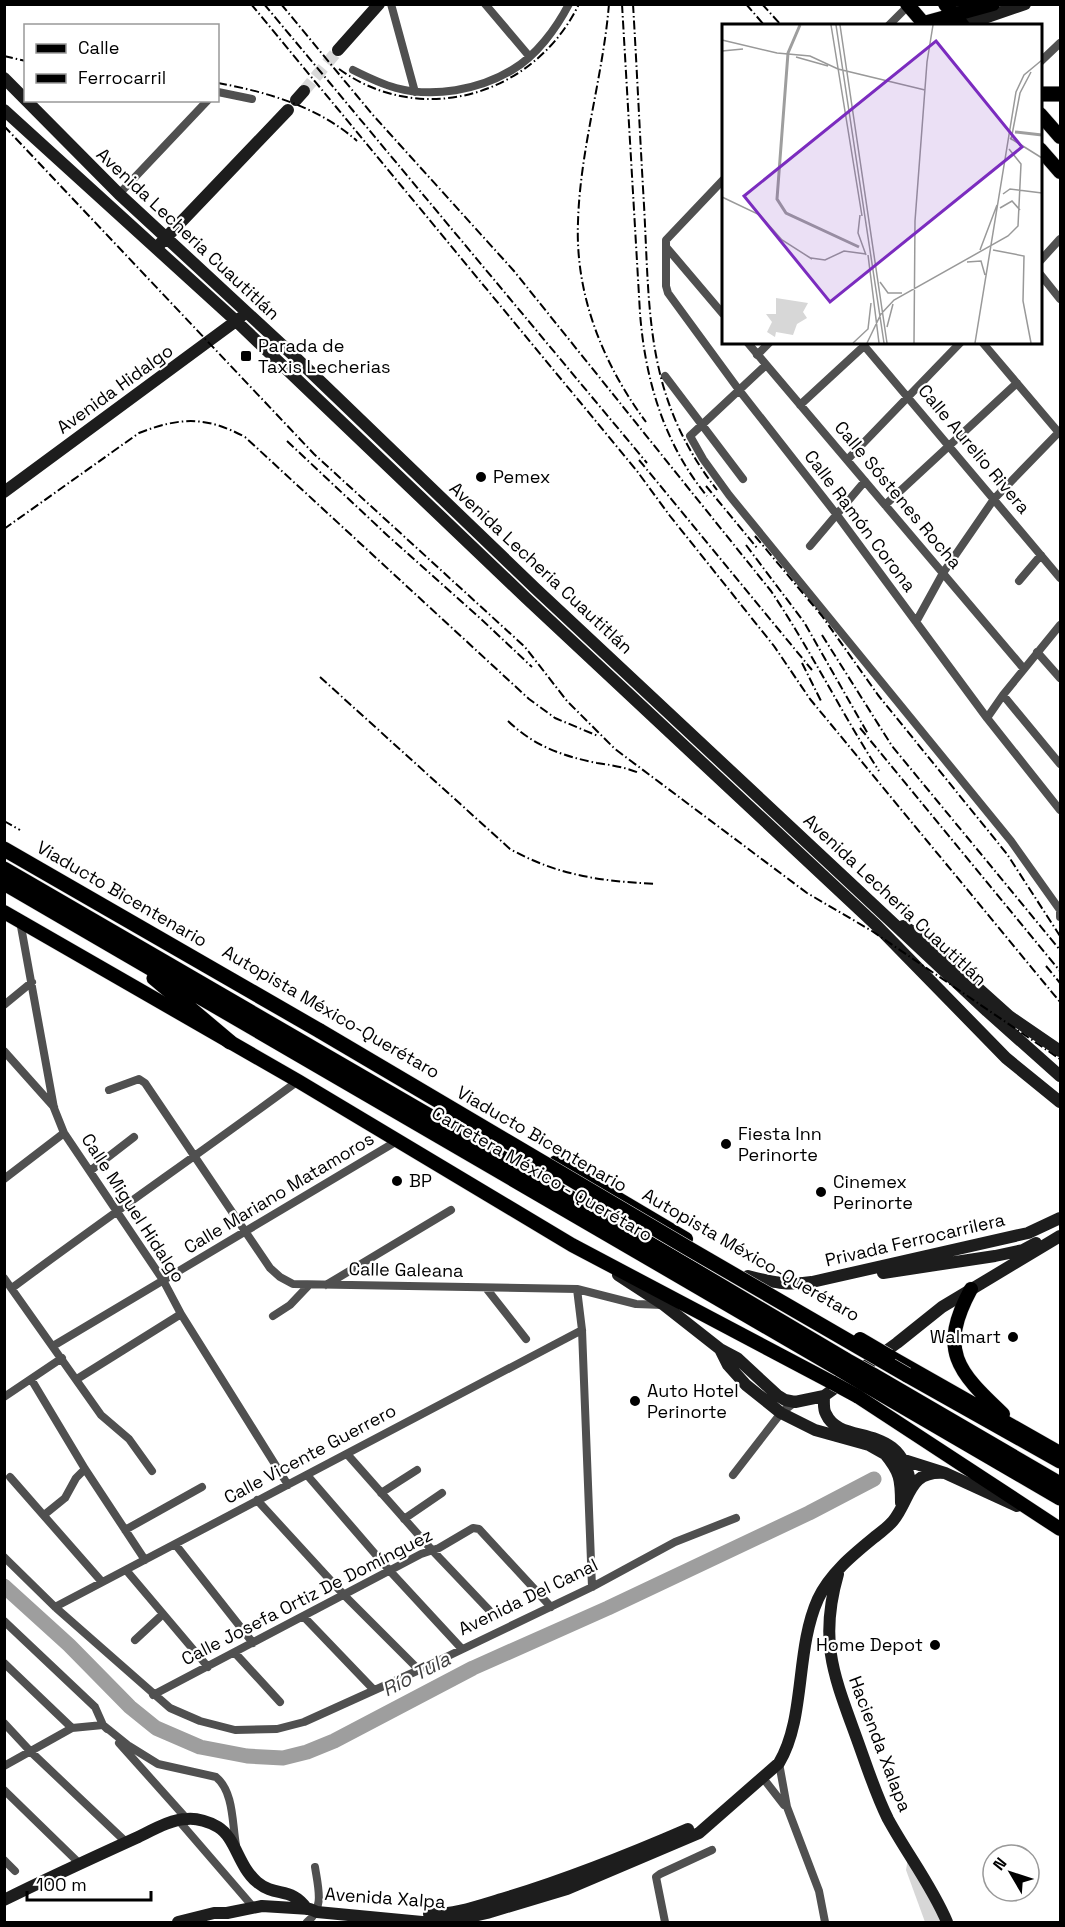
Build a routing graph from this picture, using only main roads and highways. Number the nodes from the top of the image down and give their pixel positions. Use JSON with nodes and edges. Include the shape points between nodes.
{"nodes":[{"id":1,"x":379,"y":4,"type":"edge"},
{"id":2,"x":993,"y":4,"type":"edge"},
{"id":3,"x":1024,"y":4,"type":"edge"},
{"id":4,"x":908,"y":5,"type":"edge"},
{"id":5,"x":957,"y":16,"type":"edge"},
{"id":6,"x":925,"y":24,"type":"edge"},
{"id":7,"x":338,"y":50,"type":"tunnel mouth"},
{"id":8,"x":4,"y":78,"type":"edge"},
{"id":9,"x":1041,"y":94,"type":"edge"},
{"id":10,"x":1060,"y":94,"type":"edge"},
{"id":11,"x":24,"y":99,"type":"edge"},
{"id":12,"x":27,"y":102,"type":"edge"},
{"id":13,"x":4,"y":110,"type":"edge"},
{"id":14,"x":288,"y":111,"type":"dead end"},
{"id":15,"x":1041,"y":115,"type":"edge"},
{"id":16,"x":1060,"y":137,"type":"edge"},
{"id":17,"x":1041,"y":150,"type":"edge"},
{"id":18,"x":84,"y":161,"type":"junction"},
{"id":19,"x":1060,"y":172,"type":"edge"},
{"id":20,"x":73,"y":173,"type":"junction"},
{"id":21,"x":166,"y":239,"type":"junction"},
{"id":22,"x":156,"y":249,"type":"junction"},
{"id":23,"x":241,"y":317,"type":"junction"},
{"id":24,"x":4,"y":492,"type":"edge"},
{"id":25,"x":535,"y":588,"type":"junction"},
{"id":26,"x":526,"y":598,"type":"junction"},
{"id":27,"x":4,"y":841,"type":"edge"},
{"id":28,"x":4,"y":849,"type":"edge"},
{"id":29,"x":4,"y":869,"type":"edge"},
{"id":30,"x":4,"y":883,"type":"edge"},
{"id":31,"x":4,"y":912,"type":"edge"},
{"id":32,"x":887,"y":916,"type":"junction"},
{"id":33,"x":122,"y":951,"type":"junction"},
{"id":34,"x":204,"y":985,"type":"junction"},
{"id":35,"x":230,"y":1042,"type":"junction"},
{"id":36,"x":358,"y":1051,"type":"junction"},
{"id":37,"x":1060,"y":1051,"type":"edge"},
{"id":38,"x":1060,"y":1076,"type":"edge"},
{"id":39,"x":1060,"y":1102,"type":"edge"},
{"id":40,"x":521,"y":1143,"type":"junction"},
{"id":41,"x":1058,"y":1223,"type":"edge"},
{"id":42,"x":1060,"y":1236,"type":"edge"},
{"id":43,"x":572,"y":1245,"type":"junction"},
{"id":44,"x":669,"y":1255,"type":"junction"},
{"id":45,"x":995,"y":1256,"type":"junction"},
{"id":46,"x":848,"y":1273,"type":"junction"},
{"id":47,"x":748,"y":1276,"type":"junction"},
{"id":48,"x":971,"y":1289,"type":"junction"},
{"id":49,"x":720,"y":1349,"type":"junction"},
{"id":50,"x":840,"y":1371,"type":"junction"},
{"id":51,"x":865,"y":1385,"type":"junction"},
{"id":52,"x":824,"y":1396,"type":"junction"},
{"id":53,"x":1020,"y":1429,"type":"junction"},
{"id":54,"x":1060,"y":1452,"type":"edge"},
{"id":55,"x":885,"y":1454,"type":"junction"},
{"id":56,"x":903,"y":1459,"type":"junction"},
{"id":57,"x":1060,"y":1461,"type":"edge"},
{"id":58,"x":945,"y":1473,"type":"junction"},
{"id":59,"x":1060,"y":1484,"type":"edge"},
{"id":60,"x":911,"y":1488,"type":"junction"},
{"id":61,"x":1060,"y":1498,"type":"edge"},
{"id":62,"x":901,"y":1507,"type":"junction"},
{"id":63,"x":1041,"y":1517,"type":"junction"},
{"id":64,"x":1060,"y":1529,"type":"edge"},
{"id":65,"x":840,"y":1567,"type":"junction"},
{"id":66,"x":4,"y":1900,"type":"edge"},
{"id":67,"x":313,"y":1909,"type":"junction"},
{"id":68,"x":227,"y":1912,"type":"junction"},
{"id":69,"x":178,"y":1923,"type":"edge"},
{"id":70,"x":212,"y":1923,"type":"edge"},
{"id":71,"x":947,"y":1923,"type":"edge"}],
"edges":[{"from":1,"to":7,"type":"main road"},
{"from":2,"to":5,"type":"main road"},
{"from":3,"to":5,"type":"main road"},
{"from":4,"to":6,"type":"main road"},
{"from":5,"to":6,"type":"main road"},
{"from":8,"to":11,"type":"main road","name":"Avenida Lecheria Cuautitlán"},
{"from":9,"to":10,"type":"highway"},
{"from":12,"to":18,"type":"main road","name":"Avenida Lecheria Cuautitlán"},
{"from":13,"to":20,"type":"main road","name":"Avenida Lecheria Cuautitlán"},
{"from":14,"to":21,"type":"main road"},
{"from":15,"to":16,"type":"main road"},
{"from":17,"to":19,"type":"main road"},
{"from":18,"to":20,"type":"main road"},
{"from":18,"to":21,"type":"main road","name":"Avenida Lecheria Cuautitlán"},
{"from":20,"to":22,"type":"main road","name":"Avenida Lecheria Cuautitlán"},
{"from":21,"to":22,"type":"main road"},
{"from":21,"to":23,"type":"main road","name":"Avenida Lecheria Cuautitlán"},
{"from":22,"to":23,"type":"main road","name":"Avenida Lecheria Cuautitlán"},
{"from":23,"to":24,"type":"main road","name":"Avenida Hidalgo"},
{"from":23,"to":25,"type":"main road","name":"Avenida Lecheria Cuautitlán","via":[[294,356]]},
{"from":23,"to":26,"type":"main road","name":"Avenida Lecheria Cuautitlán"},
{"from":25,"to":26,"type":"main road"},
{"from":25,"to":32,"type":"main road","name":"Avenida Lecheria Cuautitlán"},
{"from":26,"to":39,"type":"main road","name":"Avenida Lecheria Cuautitlán","via":[[892,941],[1006,1058]]},
{"from":27,"to":36,"type":"main road","name":"Autopista México-Querétaro"},
{"from":28,"to":36,"type":"highway","name":"Viaducto Bicentenario","bridge":true},
{"from":29,"to":34,"type":"highway","name":"Carretera México - Querétaro"},
{"from":30,"to":33,"type":"highway","name":"Carretera México - Querétaro"},
{"from":31,"to":35,"type":"main road"},
{"from":32,"to":37,"type":"main road","via":[[920,936],[1009,1016]]},
{"from":32,"to":38,"type":"main road","name":"Avenida Lecheria Cuautitlán"},
{"from":33,"to":35,"type":"highway"},
{"from":33,"to":50,"type":"highway","name":"Carretera México - Querétaro"},
{"from":34,"to":36,"type":"highway"},
{"from":34,"to":44,"type":"highway","name":"Carretera México - Querétaro"},
{"from":35,"to":43,"type":"main road"},
{"from":36,"to":40,"type":"main road","name":"Autopista México-Querétaro"},
{"from":36,"to":57,"type":"highway","name":"Viaducto Bicentenario","bridge":true,"via":[[686,1247]]},
{"from":40,"to":44,"type":"highway"},
{"from":40,"to":47,"type":"main road","name":"Autopista México-Querétaro"},
{"from":41,"to":45,"type":"main road","via":[[1023,1250]]},
{"from":41,"to":46,"type":"main road","name":"Privada Ferrocarrilera"},
{"from":42,"to":48,"type":"main road"},
{"from":43,"to":49,"type":"main road","via":[[664,1305]]},
{"from":43,"to":50,"type":"main road","via":[[678,1301]]},
{"from":44,"to":50,"type":"highway","name":"Carretera México - Querétaro"},
{"from":45,"to":46,"type":"main road","via":[[884,1273]]},
{"from":45,"to":48,"type":"main road"},
{"from":46,"to":47,"type":"main road","name":"Privada Ferrocarrilera","via":[[795,1285]]},
{"from":47,"to":53,"type":"main road","name":"Autopista México-Querétaro","bridge":true},
{"from":48,"to":52,"type":"main road"},
{"from":48,"to":53,"type":"main road","via":[[958,1312],[954,1332],[956,1354],[965,1376]]},
{"from":49,"to":52,"type":"main road","via":[[785,1400],[795,1402]]},
{"from":49,"to":55,"type":"main road","via":[[746,1385],[781,1413],[814,1430]]},
{"from":50,"to":51,"type":"highway","name":"Carretera México - Querétaro","bridge":true},
{"from":51,"to":59,"type":"highway","name":"Carretera México - Querétaro"},
{"from":51,"to":61,"type":"highway","name":"Carretera México - Querétaro"},
{"from":51,"to":63,"type":"main road"},
{"from":52,"to":56,"type":"main road","via":[[831,1422],[881,1441]]},
{"from":53,"to":54,"type":"main road"},
{"from":55,"to":56,"type":"main road"},
{"from":55,"to":62,"type":"main road","via":[[900,1477]]},
{"from":56,"to":58,"type":"main road"},
{"from":56,"to":60,"type":"main road"},
{"from":58,"to":60,"type":"main road","via":[[921,1477]]},
{"from":58,"to":63,"type":"main road"},
{"from":60,"to":62,"type":"main road","name":"Avenida Xalpa"},
{"from":62,"to":65,"type":"main road","name":"Avenida Xalpa","via":[[888,1527]]},
{"from":63,"to":64,"type":"main road"},
{"from":65,"to":67,"type":"main road","name":"Avenida Xalpa","via":[[825,1586],[811,1621],[787,1748],[779,1763],[699,1833],[565,1884],[474,1907],[437,1914]]},
{"from":65,"to":71,"type":"main road","name":"Hacienda Xalapa","via":[[831,1596],[828,1630],[837,1684],[888,1818]]},
{"from":66,"to":67,"type":"main road","via":[[79,1863],[183,1820],[218,1827],[255,1881],[263,1887],[295,1895]]},
{"from":67,"to":68,"type":"main road","name":"Avenida Xalpa","via":[[262,1906]]},
{"from":68,"to":69,"type":"main road","name":"Avenida Xalpa"},
{"from":68,"to":70,"type":"main road"}]}
